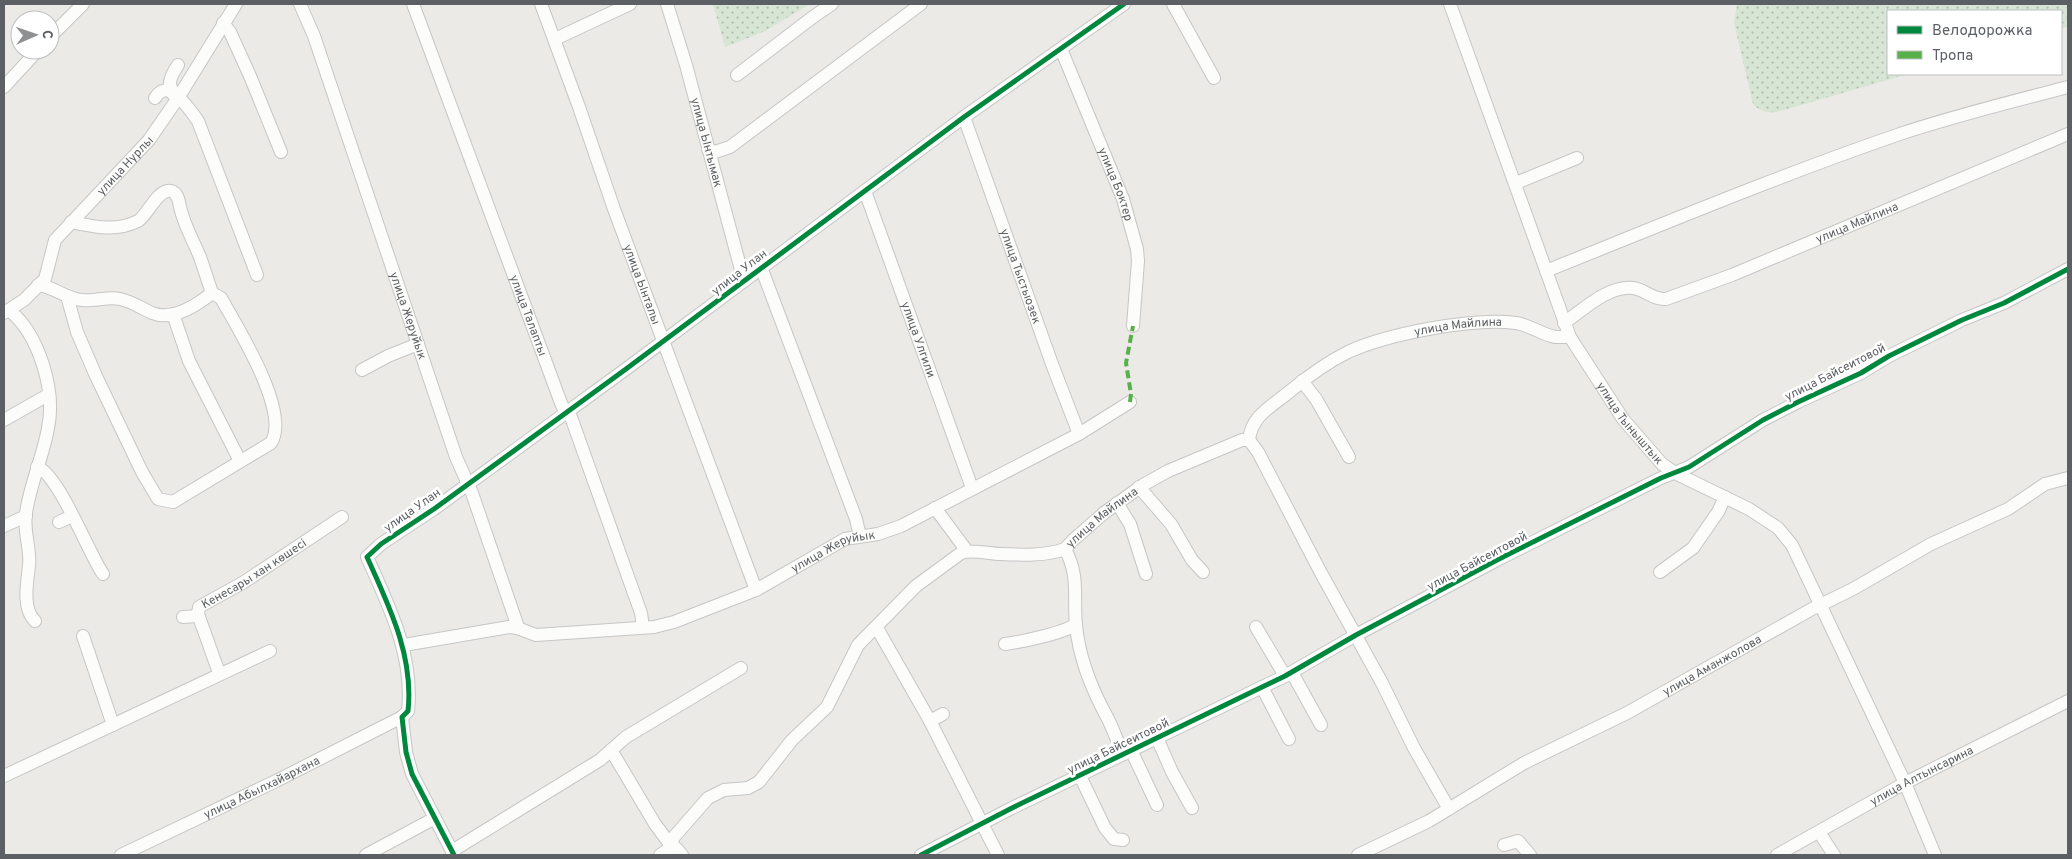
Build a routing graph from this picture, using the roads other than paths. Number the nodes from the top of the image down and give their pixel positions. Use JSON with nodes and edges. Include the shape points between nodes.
{"nodes":[{"id":1,"x":83,"y":4,"type":"edge"},
{"id":2,"x":236,"y":4,"type":"edge"},
{"id":3,"x":300,"y":4,"type":"edge"},
{"id":4,"x":413,"y":4,"type":"edge"},
{"id":5,"x":541,"y":4,"type":"edge"},
{"id":6,"x":630,"y":4,"type":"edge"},
{"id":7,"x":667,"y":4,"type":"edge"},
{"id":8,"x":832,"y":4,"type":"edge"},
{"id":9,"x":921,"y":4,"type":"edge"},
{"id":10,"x":1124,"y":4,"type":"edge"},
{"id":11,"x":1173,"y":4,"type":"edge"},
{"id":12,"x":1450,"y":4,"type":"edge"},
{"id":13,"x":223,"y":22,"type":"junction"},
{"id":14,"x":60,"y":27,"type":"edge"},
{"id":15,"x":555,"y":39,"type":"junction"},
{"id":16,"x":1061,"y":49,"type":"junction"},
{"id":17,"x":29,"y":60,"type":"edge"},
{"id":18,"x":178,"y":65,"type":"dead end"},
{"id":19,"x":737,"y":76,"type":"dead end"},
{"id":20,"x":1214,"y":78,"type":"dead end"},
{"id":21,"x":4,"y":87,"type":"edge"},
{"id":22,"x":2068,"y":87,"type":"edge"},
{"id":23,"x":176,"y":96,"type":"junction"},
{"id":24,"x":155,"y":98,"type":"dead end"},
{"id":25,"x":964,"y":116,"type":"junction"},
{"id":26,"x":2068,"y":134,"type":"edge"},
{"id":27,"x":708,"y":149,"type":"junction"},
{"id":28,"x":281,"y":152,"type":"dead end"},
{"id":29,"x":1577,"y":158,"type":"dead end"},
{"id":30,"x":1516,"y":183,"type":"junction"},
{"id":31,"x":865,"y":191,"type":"junction"},
{"id":32,"x":71,"y":222,"type":"junction"},
{"id":33,"x":761,"y":267,"type":"junction"},
{"id":34,"x":2068,"y":269,"type":"edge"},
{"id":35,"x":1546,"y":271,"type":"junction"},
{"id":36,"x":257,"y":275,"type":"dead end"},
{"id":37,"x":744,"y":281,"type":"junction"},
{"id":38,"x":38,"y":285,"type":"junction"},
{"id":39,"x":212,"y":293,"type":"junction"},
{"id":40,"x":67,"y":296,"type":"junction"},
{"id":41,"x":7,"y":311,"type":"edge"},
{"id":42,"x":173,"y":314,"type":"junction"},
{"id":43,"x":1564,"y":323,"type":"junction"},
{"id":44,"x":1133,"y":326,"type":"dead end"},
{"id":45,"x":1570,"y":337,"type":"junction"},
{"id":46,"x":664,"y":340,"type":"junction"},
{"id":47,"x":418,"y":344,"type":"junction"},
{"id":48,"x":362,"y":370,"type":"dead end"},
{"id":49,"x":1302,"y":381,"type":"junction"},
{"id":50,"x":48,"y":394,"type":"junction"},
{"id":51,"x":1130,"y":402,"type":"dead end"},
{"id":52,"x":565,"y":412,"type":"junction"},
{"id":53,"x":4,"y":420,"type":"edge"},
{"id":54,"x":1079,"y":434,"type":"junction"},
{"id":55,"x":1249,"y":440,"type":"junction"},
{"id":56,"x":1349,"y":457,"type":"dead end"},
{"id":57,"x":240,"y":461,"type":"junction"},
{"id":58,"x":37,"y":467,"type":"junction"},
{"id":59,"x":1675,"y":473,"type":"junction"},
{"id":60,"x":2068,"y":478,"type":"edge"},
{"id":61,"x":467,"y":484,"type":"junction"},
{"id":62,"x":1139,"y":487,"type":"junction"},
{"id":63,"x":972,"y":488,"type":"junction"},
{"id":64,"x":1725,"y":497,"type":"junction"},
{"id":65,"x":1117,"y":503,"type":"junction"},
{"id":66,"x":935,"y":508,"type":"junction"},
{"id":67,"x":26,"y":516,"type":"junction"},
{"id":68,"x":72,"y":516,"type":"junction"},
{"id":69,"x":342,"y":517,"type":"dead end"},
{"id":70,"x":59,"y":522,"type":"dead end"},
{"id":71,"x":4,"y":526,"type":"edge"},
{"id":72,"x":860,"y":536,"type":"junction"},
{"id":73,"x":1065,"y":549,"type":"junction"},
{"id":74,"x":967,"y":551,"type":"junction"},
{"id":75,"x":1203,"y":572,"type":"dead end"},
{"id":76,"x":1660,"y":572,"type":"dead end"},
{"id":77,"x":103,"y":574,"type":"dead end"},
{"id":78,"x":1146,"y":574,"type":"dead end"},
{"id":79,"x":756,"y":590,"type":"junction"},
{"id":80,"x":1821,"y":606,"type":"junction"},
{"id":81,"x":198,"y":616,"type":"junction"},
{"id":82,"x":183,"y":617,"type":"dead end"},
{"id":83,"x":35,"y":621,"type":"dead end"},
{"id":84,"x":1076,"y":624,"type":"junction"},
{"id":85,"x":518,"y":627,"type":"junction"},
{"id":86,"x":643,"y":627,"type":"junction"},
{"id":87,"x":1256,"y":627,"type":"dead end"},
{"id":88,"x":877,"y":628,"type":"junction"},
{"id":89,"x":1356,"y":635,"type":"junction"},
{"id":90,"x":84,"y":636,"type":"dead end"},
{"id":91,"x":1004,"y":644,"type":"dead end"},
{"id":92,"x":404,"y":646,"type":"junction"},
{"id":93,"x":270,"y":651,"type":"dead end"},
{"id":94,"x":740,"y":668,"type":"dead end"},
{"id":95,"x":219,"y":673,"type":"junction"},
{"id":96,"x":1288,"y":675,"type":"junction"},
{"id":97,"x":1262,"y":688,"type":"junction"},
{"id":98,"x":2068,"y":701,"type":"edge"},
{"id":99,"x":943,"y":714,"type":"dead end"},
{"id":100,"x":402,"y":717,"type":"junction"},
{"id":101,"x":930,"y":721,"type":"junction"},
{"id":102,"x":113,"y":725,"type":"junction"},
{"id":103,"x":1321,"y":725,"type":"dead end"},
{"id":104,"x":1157,"y":738,"type":"junction"},
{"id":105,"x":1290,"y":739,"type":"dead end"},
{"id":106,"x":611,"y":750,"type":"junction"},
{"id":107,"x":1128,"y":752,"type":"junction"},
{"id":108,"x":4,"y":776,"type":"edge"},
{"id":109,"x":1080,"y":776,"type":"junction"},
{"id":110,"x":1904,"y":783,"type":"junction"},
{"id":111,"x":1157,"y":805,"type":"dead end"},
{"id":112,"x":1192,"y":808,"type":"dead end"},
{"id":113,"x":1449,"y":809,"type":"junction"},
{"id":114,"x":435,"y":818,"type":"junction"},
{"id":115,"x":982,"y":823,"type":"junction"},
{"id":116,"x":1819,"y":832,"type":"junction"},
{"id":117,"x":1123,"y":840,"type":"dead end"},
{"id":118,"x":1504,"y":845,"type":"dead end"},
{"id":119,"x":677,"y":851,"type":"edge"},
{"id":120,"x":453,"y":853,"type":"edge"},
{"id":121,"x":121,"y":855,"type":"edge"},
{"id":122,"x":366,"y":855,"type":"edge"},
{"id":123,"x":660,"y":855,"type":"edge"},
{"id":124,"x":921,"y":855,"type":"edge"},
{"id":125,"x":998,"y":855,"type":"edge"},
{"id":126,"x":1358,"y":855,"type":"edge"},
{"id":127,"x":1530,"y":855,"type":"edge"},
{"id":128,"x":1777,"y":855,"type":"edge"},
{"id":129,"x":1834,"y":855,"type":"edge"},
{"id":130,"x":1935,"y":855,"type":"edge"}],
"edges":[{"from":1,"to":14,"type":"street"},
{"from":2,"to":13,"type":"street","name":"улица Нурлы"},
{"from":3,"to":47,"type":"street","name":"улица Жеруйык","via":[[314,36]]},
{"from":4,"to":52,"type":"street","name":"улица Талапты"},
{"from":5,"to":15,"type":"street","name":"улица Ынталы"},
{"from":6,"to":15,"type":"street"},
{"from":7,"to":27,"type":"street","name":"улица Ынтымак"},
{"from":8,"to":19,"type":"street"},
{"from":9,"to":27,"type":"street","via":[[730,147],[715,152]]},
{"from":10,"to":16,"type":"street","name":"улица Улан"},
{"from":11,"to":20,"type":"street"},
{"from":12,"to":30,"type":"street","name":"улица Тыныштык"},
{"from":13,"to":23,"type":"street","name":"улица Нурлы"},
{"from":13,"to":28,"type":"street"},
{"from":15,"to":46,"type":"street","name":"улица Ынталы"},
{"from":16,"to":25,"type":"street","name":"улица Улан"},
{"from":16,"to":44,"type":"street","name":"улица Боктер","via":[[1123,199],[1137,249]]},
{"from":17,"to":21,"type":"street"},
{"from":18,"to":23,"type":"street","via":[[170,87]]},
{"from":22,"to":35,"type":"street","via":[[1897,135],[1654,226]]},
{"from":23,"to":24,"type":"street","via":[[165,90]]},
{"from":23,"to":32,"type":"street","name":"улица Нурлы","via":[[149,140]]},
{"from":23,"to":36,"type":"street","via":[[198,121]]},
{"from":25,"to":31,"type":"street","name":"улица Улан"},
{"from":25,"to":54,"type":"street","name":"улица Тыстыозек"},
{"from":26,"to":43,"type":"street","name":"улица Майлина","via":[[1724,278],[1666,299],[1658,299],[1633,288],[1621,289],[1606,295]]},
{"from":27,"to":37,"type":"street","name":"улица Ынтымак"},
{"from":29,"to":30,"type":"street"},
{"from":30,"to":35,"type":"street","name":"улица Тыныштык"},
{"from":31,"to":33,"type":"street","name":"улица Улан"},
{"from":31,"to":63,"type":"street","name":"улица Улгили"},
{"from":32,"to":38,"type":"street","name":"улица Нурлы","via":[[55,240],[48,272]]},
{"from":32,"to":39,"type":"street","via":[[110,229],[127,225],[140,220],[152,203],[166,191],[172,191],[176,194]]},
{"from":33,"to":37,"type":"street","name":"улица Улан"},
{"from":33,"to":72,"type":"street"},
{"from":34,"to":59,"type":"street","name":"улица Байсеитовой","via":[[1763,420]]},
{"from":35,"to":43,"type":"street","name":"улица Тыныштык"},
{"from":37,"to":46,"type":"street","name":"улица Улан"},
{"from":38,"to":40,"type":"street","via":[[51,287]]},
{"from":38,"to":41,"type":"street","name":"улица Нурлы"},
{"from":39,"to":42,"type":"street","via":[[197,305]]},
{"from":39,"to":57,"type":"street","via":[[222,298],[273,401],[274,438]]},
{"from":40,"to":42,"type":"street","via":[[82,300],[108,297],[137,304],[153,314]]},
{"from":40,"to":57,"type":"street","via":[[77,332],[96,376],[158,499],[173,502]]},
{"from":41,"to":50,"type":"street","via":[[26,326],[38,350]]},
{"from":42,"to":57,"type":"street","via":[[190,361]]},
{"from":43,"to":45,"type":"street","name":"улица Тыныштык"},
{"from":45,"to":49,"type":"street","name":"улица Майлина","via":[[1554,337],[1516,323],[1460,324],[1350,351]]},
{"from":45,"to":59,"type":"street","name":"улица Тыныштык","via":[[1622,419],[1662,464]]},
{"from":46,"to":52,"type":"street","name":"улица Улан"},
{"from":46,"to":79,"type":"street","name":"улица Ынталы"},
{"from":47,"to":48,"type":"street"},
{"from":47,"to":61,"type":"street","name":"улица Жеруйык"},
{"from":49,"to":55,"type":"street","name":"улица Майлина","via":[[1256,420],[1250,429]]},
{"from":49,"to":56,"type":"street","via":[[1312,392]]},
{"from":50,"to":53,"type":"street"},
{"from":50,"to":58,"type":"street","via":[[49,426]]},
{"from":51,"to":54,"type":"street","name":"улица Жеруйык"},
{"from":52,"to":61,"type":"street","name":"улица Улан"},
{"from":52,"to":86,"type":"street","name":"улица Талапты","via":[[570,417],[641,613]]},
{"from":54,"to":63,"type":"street","name":"улица Жеруйык"},
{"from":55,"to":62,"type":"street","name":"улица Майлина","via":[[1242,440],[1168,471]]},
{"from":55,"to":89,"type":"street"},
{"from":58,"to":67,"type":"street"},
{"from":58,"to":68,"type":"street","via":[[48,476]]},
{"from":59,"to":64,"type":"street","name":"улица Тыныштык"},
{"from":59,"to":89,"type":"street","name":"улица Байсеитовой","via":[[1497,560]]},
{"from":60,"to":80,"type":"street","name":"улица Аманжолова","via":[[2045,484],[2008,509],[1931,544]]},
{"from":61,"to":85,"type":"street","name":"улица Жеруйык","via":[[488,535]]},
{"from":61,"to":92,"type":"street","name":"улица Улан","via":[[367,557]]},
{"from":62,"to":65,"type":"street","name":"улица Майлина"},
{"from":62,"to":75,"type":"street","via":[[1171,524]]},
{"from":63,"to":66,"type":"street","name":"улица Жеруйык"},
{"from":64,"to":76,"type":"street","via":[[1693,548]]},
{"from":64,"to":80,"type":"street","name":"улица Тыныштык","via":[[1778,528],[1792,545]]},
{"from":65,"to":73,"type":"street","name":"улица Майлина"},
{"from":65,"to":78,"type":"street","via":[[1130,524]]},
{"from":66,"to":72,"type":"street","name":"улица Жеруйык","via":[[902,526]]},
{"from":66,"to":74,"type":"street"},
{"from":67,"to":71,"type":"street"},
{"from":67,"to":83,"type":"street","via":[[30,564],[28,607]]},
{"from":68,"to":70,"type":"street"},
{"from":68,"to":77,"type":"street"},
{"from":69,"to":81,"type":"street","name":"Кенесары хан көшесі","via":[[251,578],[199,607]]},
{"from":72,"to":79,"type":"street","name":"улица Жеруйык","via":[[845,539]]},
{"from":73,"to":74,"type":"street","name":"улица Майлина","via":[[1043,554]]},
{"from":73,"to":84,"type":"street","via":[[1074,572]]},
{"from":74,"to":88,"type":"street","via":[[916,586]]},
{"from":79,"to":86,"type":"street","name":"улица Жеруйык","via":[[685,619]]},
{"from":80,"to":110,"type":"street","name":"улица Тыныштык"},
{"from":80,"to":113,"type":"street","name":"улица Аманжолова","via":[[1627,713],[1524,763]]},
{"from":81,"to":82,"type":"street"},
{"from":81,"to":95,"type":"street","name":"Кенесары хан көшесі"},
{"from":84,"to":91,"type":"street","via":[[1072,628]]},
{"from":84,"to":107,"type":"street","via":[[1093,691],[1116,742]]},
{"from":85,"to":86,"type":"street","name":"улица Жеруйык","via":[[536,635]]},
{"from":85,"to":92,"type":"street","name":"улица Жеруйык"},
{"from":87,"to":96,"type":"street"},
{"from":88,"to":101,"type":"street"},
{"from":88,"to":119,"type":"street","via":[[858,645],[827,708],[792,740],[759,782],[748,788],[724,790],[708,798],[673,838]]},
{"from":89,"to":96,"type":"street","name":"улица Байсеитовой"},
{"from":89,"to":113,"type":"street"},
{"from":90,"to":102,"type":"street"},
{"from":92,"to":100,"type":"street","via":[[410,699],[408,711]]},
{"from":93,"to":95,"type":"street"},
{"from":94,"to":106,"type":"street","via":[[626,737]]},
{"from":95,"to":102,"type":"street"},
{"from":96,"to":97,"type":"street","name":"улица Байсеитовой"},
{"from":96,"to":103,"type":"street","via":[[1294,678]]},
{"from":97,"to":104,"type":"street","name":"улица Байсеитовой"},
{"from":97,"to":105,"type":"street"},
{"from":98,"to":110,"type":"street","name":"улица Алтынсарина"},
{"from":99,"to":101,"type":"street"},
{"from":100,"to":114,"type":"street","via":[[412,774]]},
{"from":100,"to":121,"type":"street","name":"улица Абылхайархана"},
{"from":101,"to":115,"type":"street"},
{"from":102,"to":108,"type":"street"},
{"from":104,"to":107,"type":"street","name":"улица Байсеитовой"},
{"from":104,"to":112,"type":"street"},
{"from":106,"to":119,"type":"street","via":[[654,824]]},
{"from":106,"to":120,"type":"street"},
{"from":107,"to":109,"type":"street","name":"улица Байсеитовой"},
{"from":107,"to":111,"type":"street"},
{"from":109,"to":115,"type":"street","name":"улица Байсеитовой"},
{"from":109,"to":117,"type":"street","via":[[1105,828],[1114,839]]},
{"from":110,"to":116,"type":"street","name":"улица Алтынсарина"},
{"from":110,"to":130,"type":"street","name":"улица Тыныштык"},
{"from":113,"to":126,"type":"street","name":"улица Аманжолова"},
{"from":114,"to":120,"type":"street"},
{"from":114,"to":122,"type":"street"},
{"from":115,"to":124,"type":"street","name":"улица Байсеитовой"},
{"from":115,"to":125,"type":"street"},
{"from":116,"to":128,"type":"street","name":"улица Алтынсарина"},
{"from":116,"to":129,"type":"street"},
{"from":118,"to":127,"type":"street","via":[[1518,841]]},
{"from":119,"to":123,"type":"street"}]}
